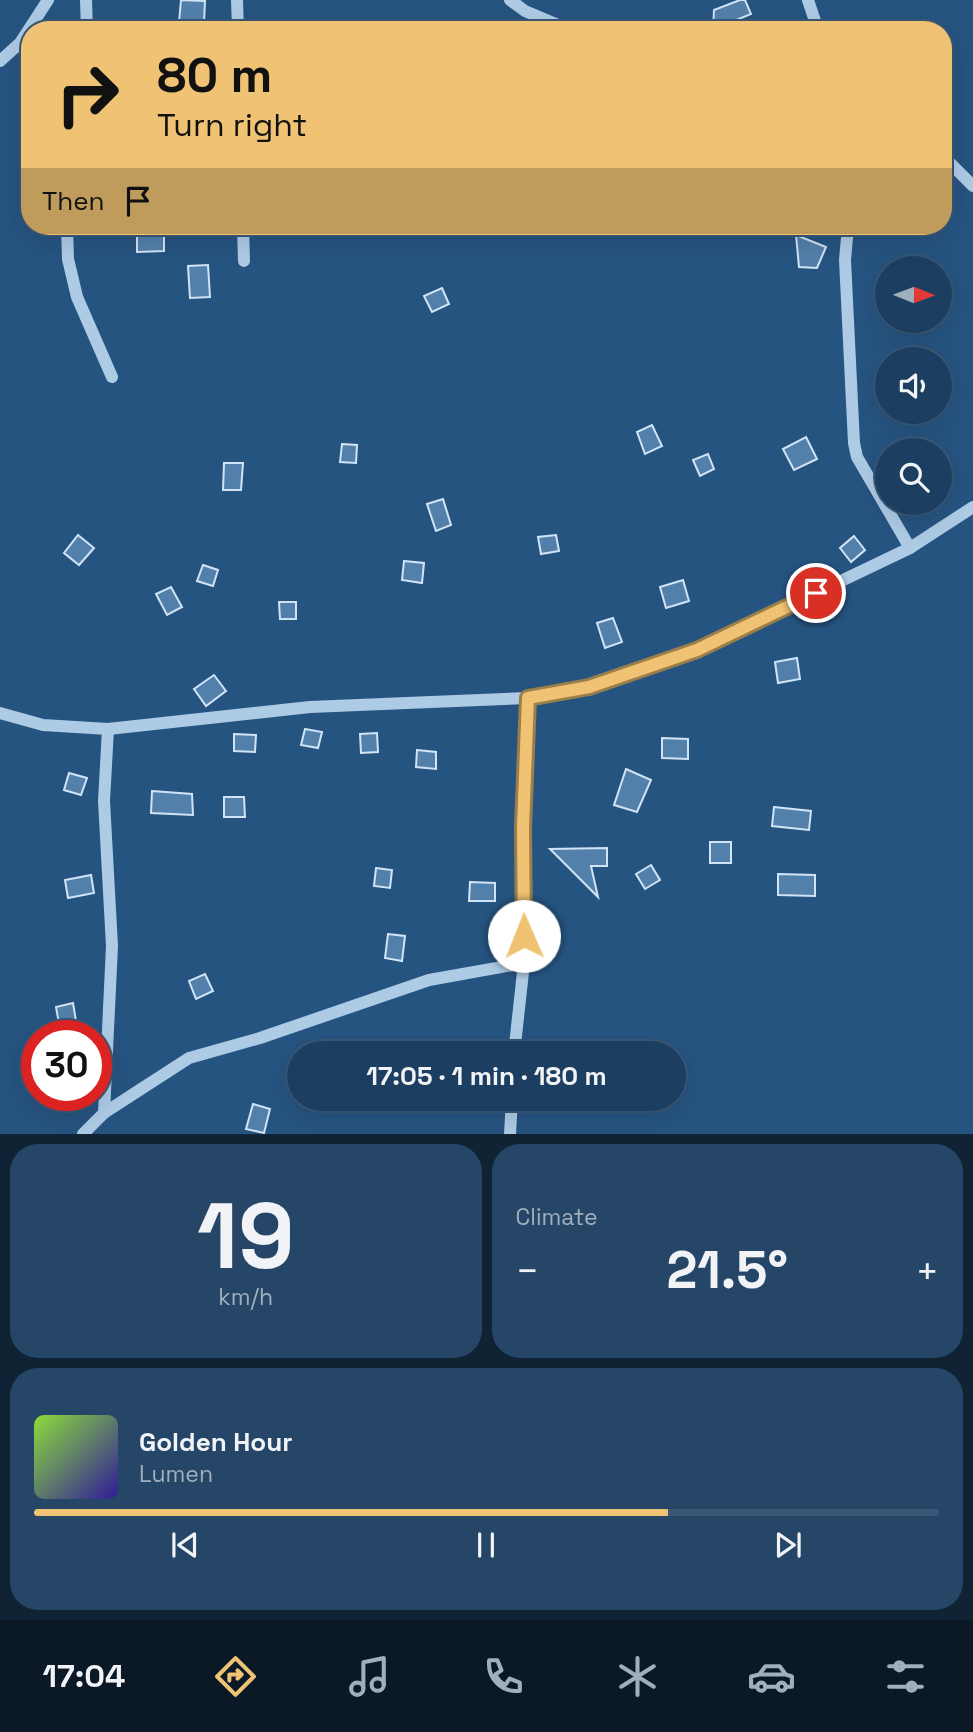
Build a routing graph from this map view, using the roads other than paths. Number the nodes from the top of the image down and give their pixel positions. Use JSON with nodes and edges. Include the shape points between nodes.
{"nodes":[{"id":1,"x":48,"y":0,"type":"edge"},
{"id":2,"x":86,"y":0,"type":"edge"},
{"id":3,"x":237,"y":0,"type":"edge"},
{"id":4,"x":510,"y":0,"type":"edge"},
{"id":5,"x":808,"y":0,"type":"edge"},
{"id":6,"x":34,"y":21,"type":"edge"},
{"id":7,"x":87,"y":21,"type":"edge"},
{"id":8,"x":238,"y":21,"type":"edge"},
{"id":9,"x":549,"y":21,"type":"edge"},
{"id":10,"x":815,"y":21,"type":"edge"},
{"id":11,"x":21,"y":41,"type":"edge"},
{"id":12,"x":0,"y":61,"type":"edge"},
{"id":13,"x":952,"y":165,"type":"edge"},
{"id":14,"x":973,"y":186,"type":"edge"},
{"id":15,"x":67,"y":235,"type":"edge"},
{"id":16,"x":243,"y":235,"type":"edge"},
{"id":17,"x":847,"y":235,"type":"edge"},
{"id":18,"x":244,"y":261,"type":"dead end"},
{"id":19,"x":112,"y":377,"type":"dead end"},
{"id":20,"x":973,"y":507,"type":"edge"},
{"id":21,"x":910,"y":548,"type":"junction"},
{"id":22,"x":528,"y":698,"type":"junction"},
{"id":23,"x":0,"y":713,"type":"edge"},
{"id":24,"x":108,"y":729,"type":"junction"},
{"id":25,"x":524,"y":963,"type":"junction"},
{"id":26,"x":515,"y":1041,"type":"edge"},
{"id":27,"x":511,"y":1111,"type":"edge"},
{"id":28,"x":104,"y":1112,"type":"junction"},
{"id":29,"x":83,"y":1133,"type":"edge"},
{"id":30,"x":510,"y":1133,"type":"edge"}],
"edges":[{"from":1,"to":6,"type":"street"},
{"from":2,"to":7,"type":"street"},
{"from":3,"to":8,"type":"street"},
{"from":4,"to":9,"type":"street"},
{"from":5,"to":10,"type":"street"},
{"from":11,"to":12,"type":"street"},
{"from":13,"to":14,"type":"street"},
{"from":15,"to":19,"type":"street","via":[[76,297]]},
{"from":16,"to":18,"type":"street"},
{"from":17,"to":21,"type":"street","via":[[854,443],[857,457]]},
{"from":20,"to":21,"type":"street"},
{"from":21,"to":22,"type":"street","via":[[697,650],[589,687]]},
{"from":22,"to":24,"type":"street","via":[[310,707]]},
{"from":22,"to":25,"type":"street"},
{"from":23,"to":24,"type":"street","via":[[43,725]]},
{"from":24,"to":28,"type":"street","via":[[104,801],[112,946]]},
{"from":25,"to":26,"type":"street"},
{"from":25,"to":28,"type":"street","via":[[429,980],[189,1058]]},
{"from":27,"to":30,"type":"street"},
{"from":28,"to":29,"type":"street"}]}
